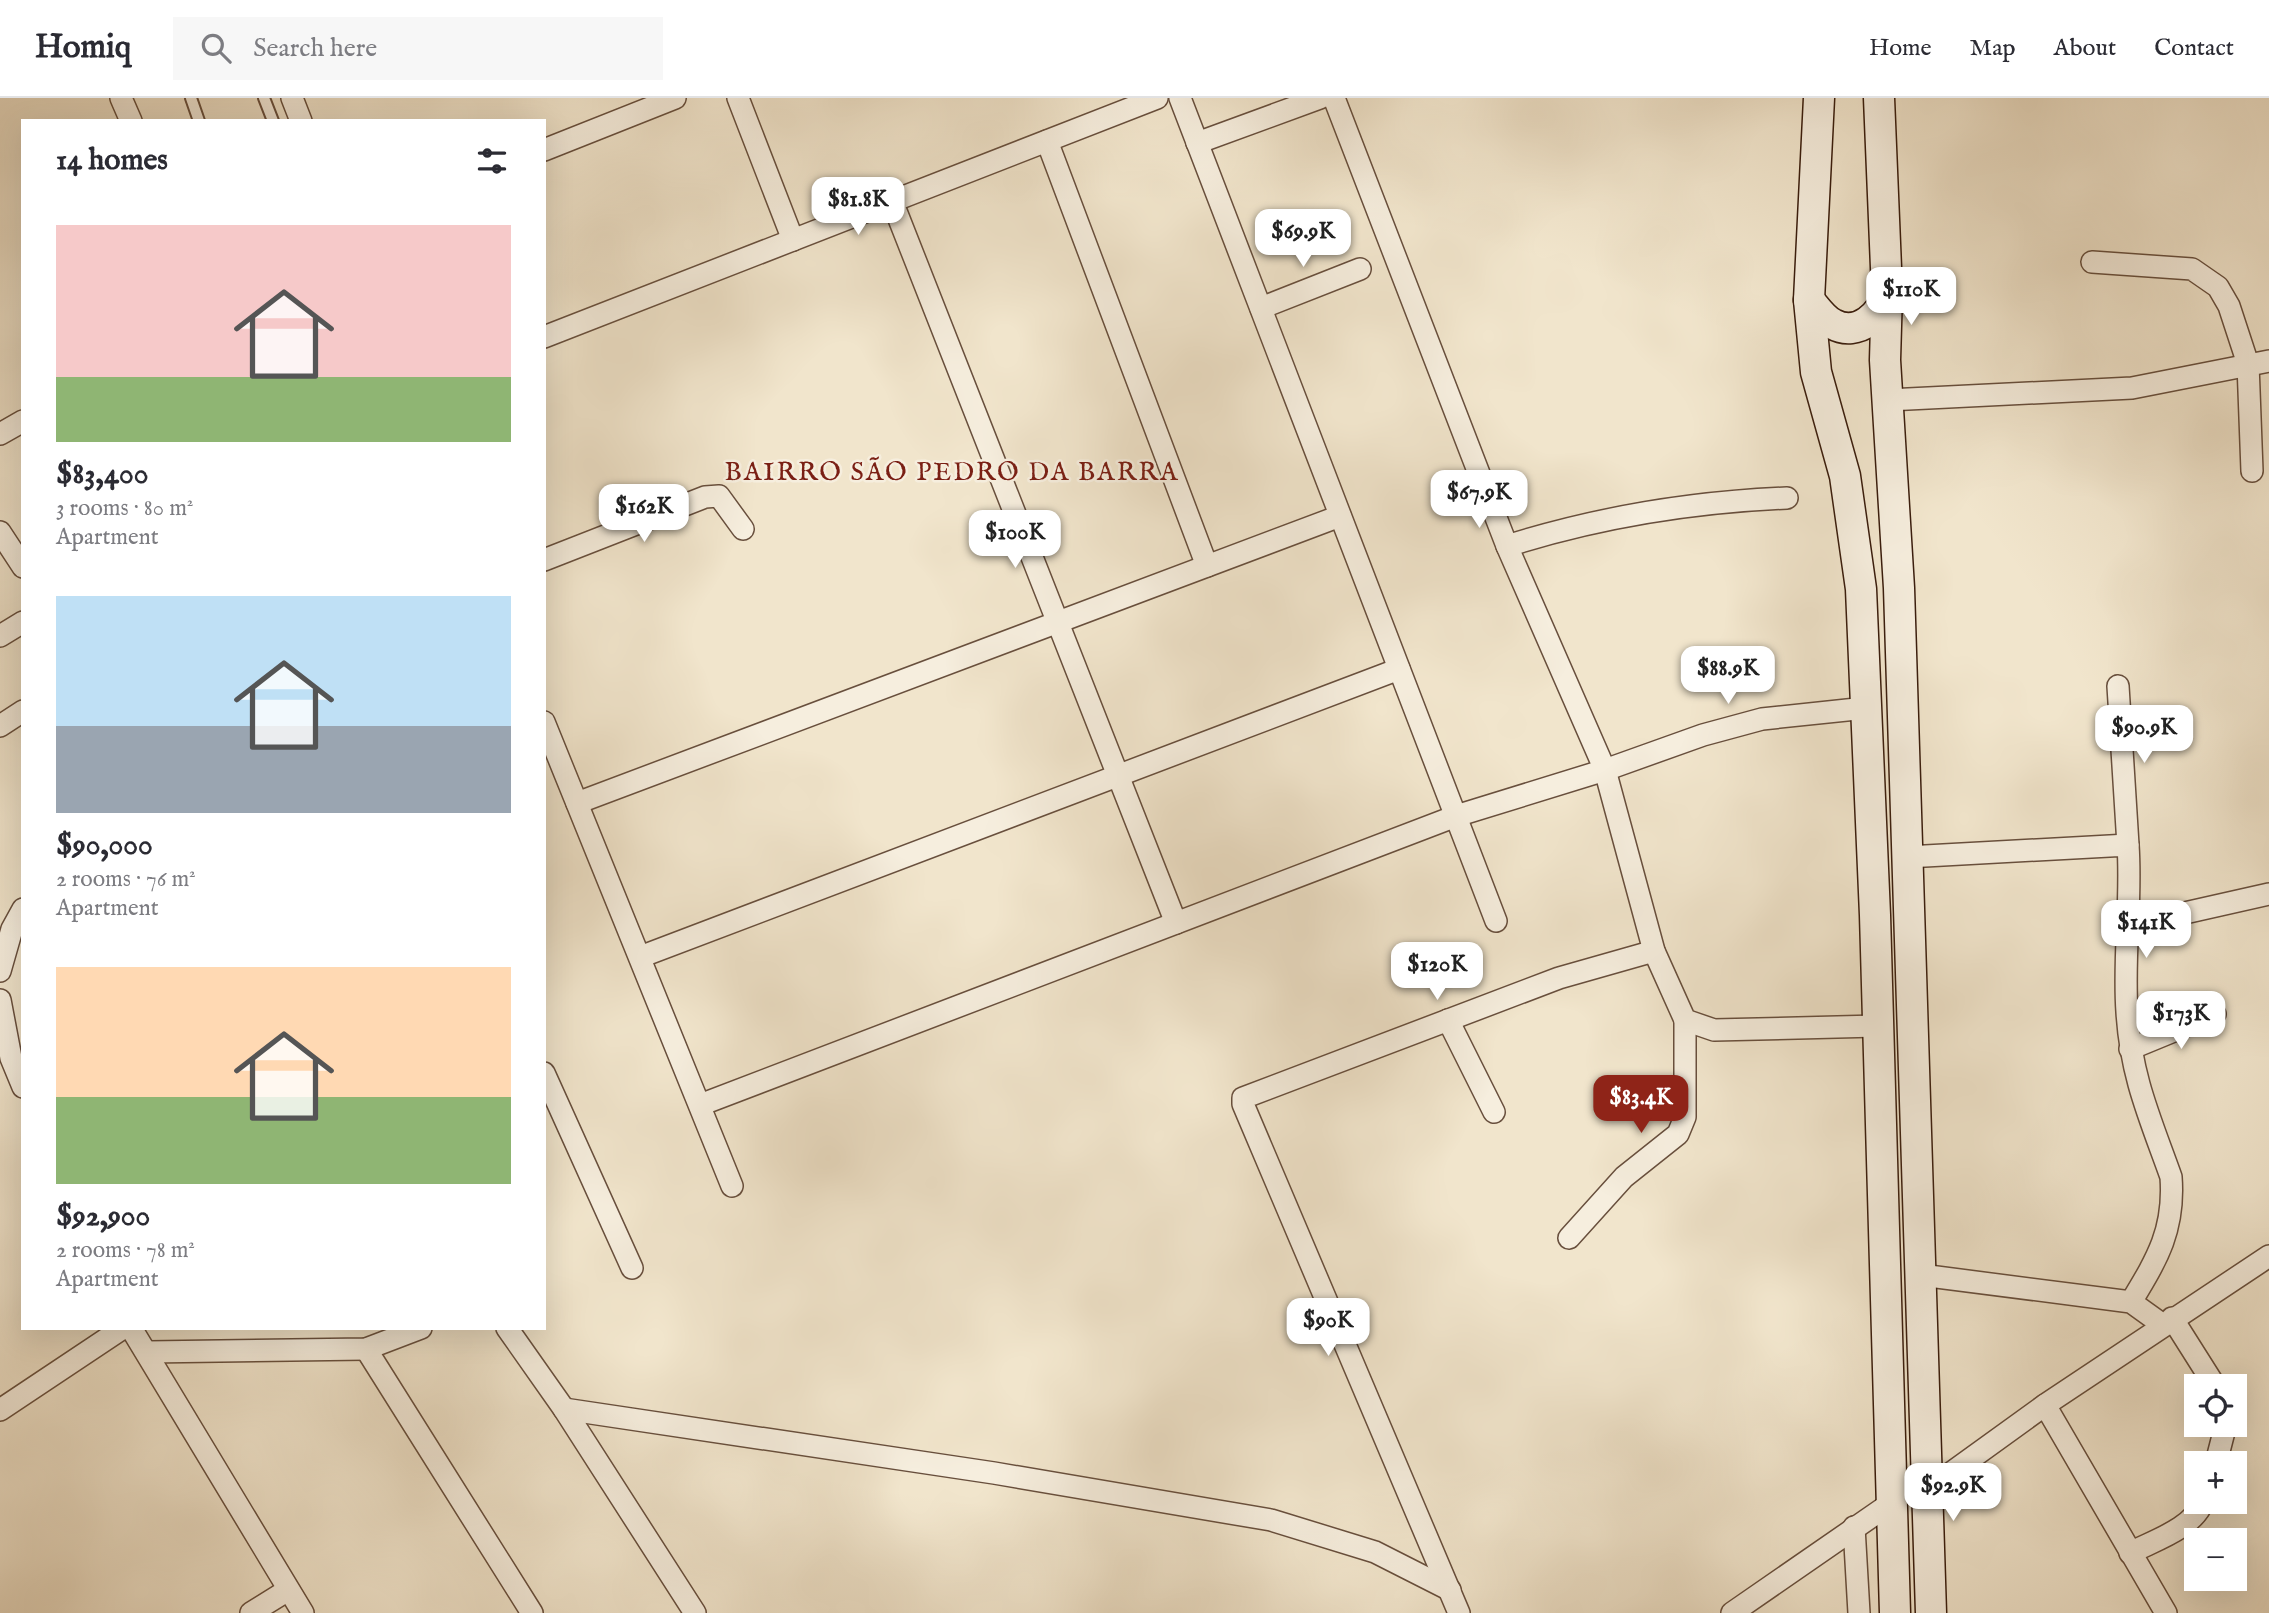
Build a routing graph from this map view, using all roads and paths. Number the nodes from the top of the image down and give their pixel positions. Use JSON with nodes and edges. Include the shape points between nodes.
{"nodes":[{"id":1,"x":121,"y":98,"type":"edge"},
{"id":2,"x":191,"y":98,"type":"edge"},
{"id":3,"x":264,"y":98,"type":"edge"},
{"id":4,"x":292,"y":98,"type":"edge"},
{"id":5,"x":675,"y":98,"type":"edge"},
{"id":6,"x":738,"y":98,"type":"edge"},
{"id":7,"x":1157,"y":98,"type":"edge"},
{"id":8,"x":1180,"y":98,"type":"edge"},
{"id":9,"x":1320,"y":98,"type":"edge"},
{"id":10,"x":1334,"y":98,"type":"edge"},
{"id":11,"x":1819,"y":98,"type":"edge"},
{"id":12,"x":1880,"y":98,"type":"edge"},
{"id":13,"x":130,"y":119,"type":"edge"},
{"id":14,"x":198,"y":119,"type":"edge"},
{"id":15,"x":272,"y":119,"type":"edge"},
{"id":16,"x":300,"y":119,"type":"edge"},
{"id":17,"x":1047,"y":141,"type":"junction"},
{"id":18,"x":1197,"y":143,"type":"junction"},
{"id":19,"x":546,"y":149,"type":"edge"},
{"id":20,"x":892,"y":201,"type":"junction"},
{"id":21,"x":793,"y":240,"type":"junction"},
{"id":22,"x":2092,"y":262,"type":"dead end"},
{"id":23,"x":1360,"y":270,"type":"dead end"},
{"id":24,"x":1887,"y":292,"type":"junction"},
{"id":25,"x":1809,"y":300,"type":"junction"},
{"id":26,"x":1261,"y":308,"type":"junction"},
{"id":27,"x":546,"y":336,"type":"edge"},
{"id":28,"x":2269,"y":361,"type":"edge"},
{"id":29,"x":2248,"y":364,"type":"junction"},
{"id":30,"x":1888,"y":400,"type":"junction"},
{"id":31,"x":21,"y":422,"type":"edge"},
{"id":32,"x":0,"y":434,"type":"edge"},
{"id":33,"x":2252,"y":471,"type":"dead end"},
{"id":34,"x":1787,"y":498,"type":"dead end"},
{"id":35,"x":1340,"y":516,"type":"junction"},
{"id":36,"x":743,"y":530,"type":"dead end"},
{"id":37,"x":0,"y":533,"type":"edge"},
{"id":38,"x":1507,"y":546,"type":"junction"},
{"id":39,"x":546,"y":559,"type":"edge"},
{"id":40,"x":21,"y":564,"type":"edge"},
{"id":41,"x":1207,"y":566,"type":"junction"},
{"id":42,"x":1058,"y":622,"type":"junction"},
{"id":43,"x":21,"y":623,"type":"edge"},
{"id":44,"x":0,"y":636,"type":"edge"},
{"id":45,"x":1399,"y":669,"type":"junction"},
{"id":46,"x":2118,"y":687,"type":"dead end"},
{"id":47,"x":1866,"y":708,"type":"junction"},
{"id":48,"x":21,"y":713,"type":"edge"},
{"id":49,"x":0,"y":726,"type":"edge"},
{"id":50,"x":546,"y":727,"type":"edge"},
{"id":51,"x":1605,"y":770,"type":"junction"},
{"id":52,"x":1118,"y":776,"type":"junction"},
{"id":53,"x":577,"y":803,"type":"junction"},
{"id":54,"x":1456,"y":816,"type":"junction"},
{"id":55,"x":2128,"y":845,"type":"junction"},
{"id":56,"x":1907,"y":856,"type":"junction"},
{"id":57,"x":2269,"y":894,"type":"edge"},
{"id":58,"x":21,"y":913,"type":"edge"},
{"id":59,"x":1496,"y":921,"type":"dead end"},
{"id":60,"x":1176,"y":923,"type":"junction"},
{"id":61,"x":2127,"y":926,"type":"junction"},
{"id":62,"x":1654,"y":951,"type":"junction"},
{"id":63,"x":640,"y":957,"type":"junction"},
{"id":64,"x":0,"y":971,"type":"edge"},
{"id":65,"x":0,"y":1000,"type":"edge"},
{"id":66,"x":2215,"y":1014,"type":"dead end"},
{"id":67,"x":1448,"y":1020,"type":"junction"},
{"id":68,"x":1685,"y":1020,"type":"junction"},
{"id":69,"x":1877,"y":1026,"type":"junction"},
{"id":70,"x":2130,"y":1049,"type":"junction"},
{"id":71,"x":6,"y":1061,"type":"edge"},
{"id":72,"x":546,"y":1077,"type":"edge"},
{"id":73,"x":21,"y":1084,"type":"edge"},
{"id":74,"x":699,"y":1105,"type":"junction"},
{"id":75,"x":1494,"y":1112,"type":"dead end"},
{"id":76,"x":732,"y":1186,"type":"dead end"},
{"id":77,"x":1569,"y":1238,"type":"dead end"},
{"id":78,"x":2269,"y":1256,"type":"edge"},
{"id":79,"x":632,"y":1268,"type":"dead end"},
{"id":80,"x":1921,"y":1275,"type":"junction"},
{"id":81,"x":2131,"y":1302,"type":"junction"},
{"id":82,"x":2167,"y":1322,"type":"junction"},
{"id":83,"x":120,"y":1330,"type":"edge"},
{"id":84,"x":132,"y":1330,"type":"edge"},
{"id":85,"x":416,"y":1330,"type":"edge"},
{"id":86,"x":508,"y":1330,"type":"edge"},
{"id":87,"x":366,"y":1349,"type":"junction"},
{"id":88,"x":148,"y":1352,"type":"junction"},
{"id":89,"x":2205,"y":1374,"type":"edge"},
{"id":90,"x":2045,"y":1405,"type":"junction"},
{"id":91,"x":564,"y":1409,"type":"junction"},
{"id":92,"x":0,"y":1410,"type":"edge"},
{"id":93,"x":1926,"y":1491,"type":"junction"},
{"id":94,"x":1894,"y":1501,"type":"junction"},
{"id":95,"x":2197,"y":1514,"type":"edge"},
{"id":96,"x":1854,"y":1527,"type":"junction"},
{"id":97,"x":2130,"y":1553,"type":"junction"},
{"id":98,"x":288,"y":1590,"type":"junction"},
{"id":99,"x":1450,"y":1590,"type":"junction"},
{"id":100,"x":251,"y":1613,"type":"edge"},
{"id":101,"x":303,"y":1613,"type":"edge"},
{"id":102,"x":532,"y":1613,"type":"edge"},
{"id":103,"x":695,"y":1613,"type":"edge"},
{"id":104,"x":1459,"y":1613,"type":"edge"},
{"id":105,"x":1732,"y":1613,"type":"edge"},
{"id":106,"x":1859,"y":1613,"type":"edge"},
{"id":107,"x":1895,"y":1613,"type":"edge"},
{"id":108,"x":1931,"y":1613,"type":"edge"},
{"id":109,"x":2166,"y":1613,"type":"edge"}],
"edges":[{"from":1,"to":13,"type":"street"},
{"from":2,"to":14,"type":"lane"},
{"from":3,"to":15,"type":"lane"},
{"from":4,"to":16,"type":"street"},
{"from":5,"to":19,"type":"street"},
{"from":6,"to":21,"type":"street"},
{"from":7,"to":17,"type":"street"},
{"from":8,"to":18,"type":"street"},
{"from":9,"to":18,"type":"street"},
{"from":10,"to":38,"type":"street"},
{"from":11,"to":25,"type":"main road"},
{"from":12,"to":24,"type":"main road"},
{"from":17,"to":20,"type":"street"},
{"from":17,"to":41,"type":"street"},
{"from":18,"to":26,"type":"street"},
{"from":20,"to":21,"type":"street"},
{"from":20,"to":42,"type":"street"},
{"from":21,"to":27,"type":"street"},
{"from":22,"to":29,"type":"street","via":[[2163,265],[2201,273],[2229,306]]},
{"from":23,"to":26,"type":"street"},
{"from":24,"to":25,"type":"main road","via":[[1874,319],[1851,327],[1832,324]]},
{"from":24,"to":30,"type":"main road"},
{"from":25,"to":47,"type":"main road","via":[[1816,372],[1851,513],[1861,589]]},
{"from":26,"to":35,"type":"street"},
{"from":28,"to":29,"type":"street"},
{"from":29,"to":30,"type":"street","via":[[2132,388]]},
{"from":29,"to":33,"type":"street"},
{"from":30,"to":56,"type":"main road"},
{"from":31,"to":32,"type":"street"},
{"from":34,"to":38,"type":"street","via":[[1594,520]]},
{"from":35,"to":41,"type":"street"},
{"from":35,"to":45,"type":"street"},
{"from":36,"to":39,"type":"street","via":[[719,496],[705,497]]},
{"from":37,"to":40,"type":"street"},
{"from":38,"to":51,"type":"street"},
{"from":41,"to":42,"type":"street"},
{"from":42,"to":52,"type":"street"},
{"from":42,"to":53,"type":"street"},
{"from":43,"to":44,"type":"street"},
{"from":45,"to":52,"type":"street"},
{"from":45,"to":54,"type":"street"},
{"from":46,"to":55,"type":"street"},
{"from":47,"to":51,"type":"street","via":[[1762,719]]},
{"from":47,"to":69,"type":"main road"},
{"from":48,"to":49,"type":"street"},
{"from":50,"to":53,"type":"street"},
{"from":51,"to":54,"type":"street"},
{"from":51,"to":62,"type":"street"},
{"from":52,"to":60,"type":"street"},
{"from":52,"to":63,"type":"street"},
{"from":53,"to":63,"type":"street"},
{"from":54,"to":59,"type":"street"},
{"from":54,"to":60,"type":"street"},
{"from":55,"to":56,"type":"street"},
{"from":55,"to":61,"type":"street"},
{"from":56,"to":80,"type":"main road"},
{"from":57,"to":61,"type":"street"},
{"from":58,"to":64,"type":"street"},
{"from":60,"to":74,"type":"street"},
{"from":61,"to":70,"type":"street"},
{"from":62,"to":67,"type":"street","via":[[1559,978]]},
{"from":62,"to":68,"type":"street"},
{"from":63,"to":74,"type":"street"},
{"from":65,"to":71,"type":"street"},
{"from":66,"to":70,"type":"street"},
{"from":67,"to":75,"type":"street"},
{"from":67,"to":99,"type":"street","via":[[1248,1093],[1243,1104]]},
{"from":68,"to":69,"type":"street","via":[[1714,1030]]},
{"from":68,"to":77,"type":"street","via":[[1685,1117],[1678,1134],[1624,1177]]},
{"from":69,"to":94,"type":"main road"},
{"from":70,"to":81,"type":"street","via":[[2139,1095],[2171,1177],[2172,1191],[2167,1236]]},
{"from":71,"to":73,"type":"street"},
{"from":72,"to":79,"type":"street"},
{"from":74,"to":76,"type":"street"},
{"from":78,"to":82,"type":"street"},
{"from":80,"to":81,"type":"street"},
{"from":80,"to":93,"type":"main road"},
{"from":81,"to":82,"type":"street"},
{"from":82,"to":89,"type":"street"},
{"from":82,"to":90,"type":"street"},
{"from":83,"to":92,"type":"street"},
{"from":84,"to":88,"type":"street"},
{"from":85,"to":87,"type":"street"},
{"from":86,"to":91,"type":"street"},
{"from":87,"to":88,"type":"street"},
{"from":87,"to":102,"type":"street"},
{"from":88,"to":98,"type":"street"},
{"from":90,"to":93,"type":"street"},
{"from":90,"to":97,"type":"street"},
{"from":91,"to":99,"type":"street","via":[[1271,1520],[1375,1552]]},
{"from":91,"to":103,"type":"street"},
{"from":93,"to":108,"type":"main road"},
{"from":94,"to":96,"type":"street"},
{"from":94,"to":107,"type":"main road"},
{"from":95,"to":97,"type":"street"},
{"from":96,"to":105,"type":"street"},
{"from":96,"to":106,"type":"street"},
{"from":97,"to":109,"type":"street"},
{"from":98,"to":100,"type":"street"},
{"from":98,"to":101,"type":"street"},
{"from":99,"to":104,"type":"street"}]}
